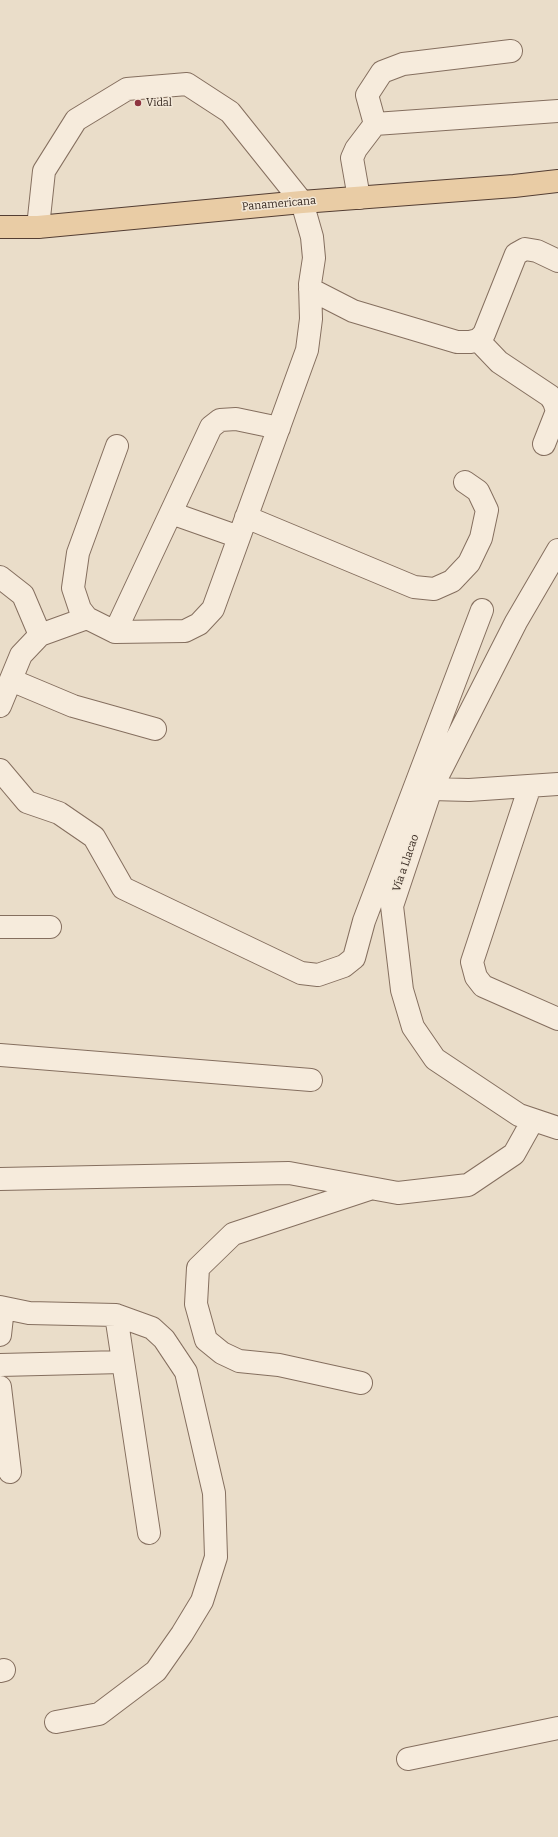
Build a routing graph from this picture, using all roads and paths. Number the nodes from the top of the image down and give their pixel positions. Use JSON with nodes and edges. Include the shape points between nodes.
{"nodes":[{"id":1,"x":511,"y":50,"type":"dead end"},
{"id":2,"x":558,"y":111,"type":"edge"},
{"id":3,"x":375,"y":124,"type":"junction"},
{"id":4,"x":558,"y":181,"type":"edge"},
{"id":5,"x":359,"y":198,"type":"junction"},
{"id":6,"x":302,"y":202,"type":"junction"},
{"id":7,"x":1,"y":224,"type":"edge"},
{"id":8,"x":38,"y":227,"type":"junction"},
{"id":9,"x":558,"y":262,"type":"edge"},
{"id":10,"x":310,"y":289,"type":"junction"},
{"id":11,"x":478,"y":340,"type":"junction"},
{"id":12,"x":279,"y":428,"type":"junction"},
{"id":13,"x":544,"y":444,"type":"dead end"},
{"id":14,"x":117,"y":446,"type":"dead end"},
{"id":15,"x":465,"y":482,"type":"dead end"},
{"id":16,"x":171,"y":513,"type":"junction"},
{"id":17,"x":246,"y":517,"type":"junction"},
{"id":18,"x":239,"y":537,"type":"junction"},
{"id":19,"x":558,"y":550,"type":"edge"},
{"id":20,"x":0,"y":577,"type":"edge"},
{"id":21,"x":482,"y":610,"type":"dead end"},
{"id":22,"x":87,"y":618,"type":"junction"},
{"id":23,"x":115,"y":632,"type":"junction"},
{"id":24,"x":40,"y":634,"type":"junction"},
{"id":25,"x":11,"y":680,"type":"junction"},
{"id":26,"x":0,"y":706,"type":"edge"},
{"id":27,"x":155,"y":729,"type":"dead end"},
{"id":28,"x":0,"y":770,"type":"edge"},
{"id":29,"x":558,"y":784,"type":"edge"},
{"id":30,"x":530,"y":786,"type":"junction"},
{"id":31,"x":431,"y":789,"type":"junction"},
{"id":32,"x":0,"y":927,"type":"edge"},
{"id":33,"x":50,"y":927,"type":"dead end"},
{"id":34,"x":558,"y":1019,"type":"edge"},
{"id":35,"x":0,"y":1055,"type":"edge"},
{"id":36,"x":311,"y":1080,"type":"dead end"},
{"id":37,"x":533,"y":1120,"type":"junction"},
{"id":38,"x":558,"y":1128,"type":"edge"},
{"id":39,"x":0,"y":1179,"type":"edge"},
{"id":40,"x":371,"y":1188,"type":"junction"},
{"id":41,"x":1,"y":1308,"type":"edge"},
{"id":42,"x":116,"y":1315,"type":"junction"},
{"id":43,"x":0,"y":1335,"type":"edge"},
{"id":44,"x":122,"y":1362,"type":"junction"},
{"id":45,"x":0,"y":1365,"type":"edge"},
{"id":46,"x":361,"y":1383,"type":"dead end"},
{"id":47,"x":0,"y":1387,"type":"edge"},
{"id":48,"x":10,"y":1472,"type":"dead end"},
{"id":49,"x":149,"y":1533,"type":"dead end"},
{"id":50,"x":56,"y":1722,"type":"dead end"},
{"id":51,"x":558,"y":1728,"type":"edge"},
{"id":52,"x":408,"y":1758,"type":"dead end"}],
"edges":[{"from":1,"to":3,"type":"street","via":[[403,64],[382,72],[367,95]]},
{"from":2,"to":3,"type":"street"},
{"from":3,"to":5,"type":"street","via":[[352,158]]},
{"from":4,"to":5,"type":"main road","name":"Panamericana"},
{"from":5,"to":6,"type":"main road","name":"Panamericana"},
{"from":6,"to":8,"type":"main road","name":"Panamericana"},
{"from":6,"to":8,"type":"street","via":[[230,112],[187,84],[128,89],[76,120],[44,171]]},
{"from":6,"to":10,"type":"street","via":[[313,244]]},
{"from":7,"to":8,"type":"main road","name":"Panamericana"},
{"from":9,"to":11,"type":"street","via":[[538,251],[525,249],[516,254],[484,334]]},
{"from":10,"to":11,"type":"street","via":[[353,311],[457,342]]},
{"from":10,"to":12,"type":"street","via":[[312,320],[307,350]]},
{"from":11,"to":13,"type":"street","via":[[499,362],[550,396],[554,402],[557,411]]},
{"from":12,"to":16,"type":"street","via":[[236,419],[220,420],[215,423]]},
{"from":12,"to":17,"type":"street"},
{"from":14,"to":22,"type":"street","via":[[78,552],[73,588],[80,609]]},
{"from":15,"to":17,"type":"street","via":[[478,491],[487,510],[481,538],[469,563],[452,581],[434,589],[414,587]]},
{"from":16,"to":18,"type":"street"},
{"from":16,"to":23,"type":"street"},
{"from":17,"to":18,"type":"street"},
{"from":18,"to":23,"type":"street","via":[[213,609],[199,624],[185,631]]},
{"from":19,"to":31,"type":"street","name":"Vía a Llacao","via":[[516,622]]},
{"from":20,"to":24,"type":"street","via":[[23,595]]},
{"from":21,"to":28,"type":"street","via":[[364,921],[354,958],[344,966],[318,975],[301,974],[123,888],[94,836],[59,813],[27,802]]},
{"from":22,"to":23,"type":"street"},
{"from":22,"to":24,"type":"street"},
{"from":24,"to":25,"type":"street","via":[[21,656]]},
{"from":25,"to":26,"type":"street"},
{"from":25,"to":27,"type":"street","via":[[73,706]]},
{"from":29,"to":30,"type":"street"},
{"from":30,"to":31,"type":"street","via":[[468,790]]},
{"from":30,"to":34,"type":"street","via":[[472,962],[476,976],[483,986]]},
{"from":31,"to":37,"type":"street","name":"Vía a Llacao","via":[[392,906],[402,990],[412,1027],[434,1059],[519,1115]]},
{"from":32,"to":33,"type":"street"},
{"from":35,"to":36,"type":"street"},
{"from":37,"to":38,"type":"street","name":"Vía a Llacao"},
{"from":37,"to":40,"type":"street","via":[[514,1154],[468,1186],[398,1193]]},
{"from":39,"to":40,"type":"street","via":[[290,1174]]},
{"from":40,"to":46,"type":"street","via":[[232,1234],[198,1268],[196,1304],[206,1340],[222,1353],[239,1361],[279,1365]]},
{"from":41,"to":42,"type":"street","via":[[29,1313]]},
{"from":41,"to":43,"type":"street"},
{"from":42,"to":44,"type":"street"},
{"from":42,"to":50,"type":"street","via":[[152,1328],[164,1339],[186,1372],[214,1493],[216,1557],[202,1602],[156,1671],[99,1714]]},
{"from":44,"to":45,"type":"street"},
{"from":44,"to":49,"type":"street"},
{"from":47,"to":48,"type":"street"},
{"from":51,"to":52,"type":"street"}]}
